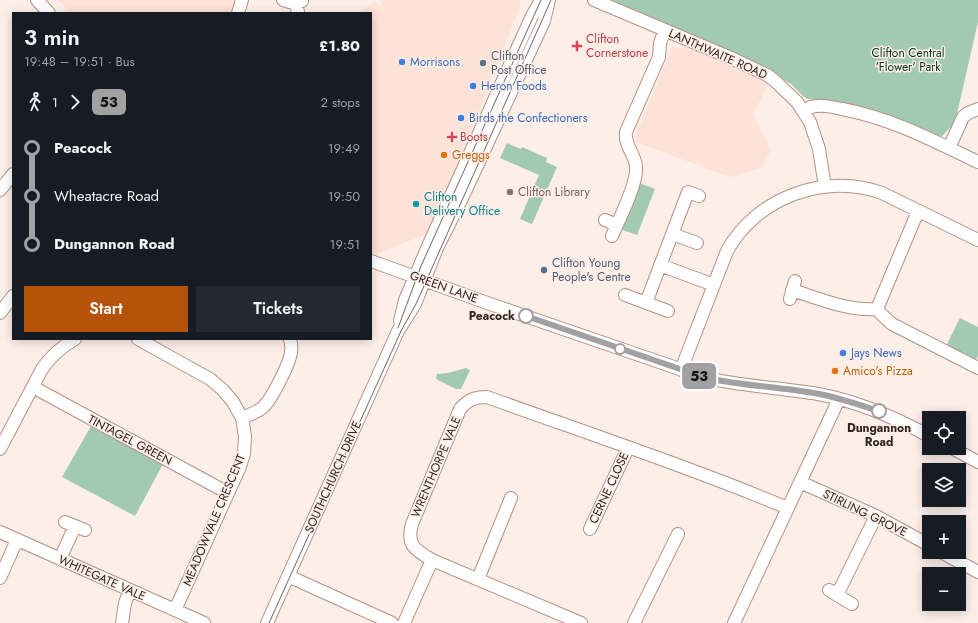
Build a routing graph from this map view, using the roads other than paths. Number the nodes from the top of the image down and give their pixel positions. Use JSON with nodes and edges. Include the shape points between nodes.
{"nodes":[{"id":1,"x":37,"y":0,"type":"edge"},
{"id":2,"x":242,"y":0,"type":"edge"},
{"id":3,"x":283,"y":0,"type":"edge"},
{"id":4,"x":594,"y":0,"type":"edge"},
{"id":5,"x":542,"y":2,"type":"edge"},
{"id":6,"x":299,"y":6,"type":"edge"},
{"id":7,"x":48,"y":12,"type":"edge"},
{"id":8,"x":238,"y":12,"type":"edge"},
{"id":9,"x":665,"y":30,"type":"junction"},
{"id":10,"x":978,"y":109,"type":"edge"},
{"id":11,"x":803,"y":111,"type":"junction"},
{"id":12,"x":949,"y":148,"type":"junction"},
{"id":13,"x":978,"y":162,"type":"edge"},
{"id":14,"x":12,"y":175,"type":"edge"},
{"id":15,"x":825,"y":186,"type":"junction"},
{"id":16,"x":0,"y":190,"type":"edge"},
{"id":17,"x":699,"y":196,"type":"dead end"},
{"id":18,"x":918,"y":211,"type":"junction"},
{"id":19,"x":605,"y":220,"type":"dead end"},
{"id":20,"x":617,"y":225,"type":"junction"},
{"id":21,"x":672,"y":234,"type":"junction"},
{"id":22,"x":612,"y":236,"type":"dead end"},
{"id":23,"x":978,"y":240,"type":"edge"},
{"id":24,"x":697,"y":243,"type":"dead end"},
{"id":25,"x":372,"y":261,"type":"edge"},
{"id":26,"x":660,"y":265,"type":"junction"},
{"id":27,"x":420,"y":278,"type":"junction"},
{"id":28,"x":714,"y":286,"type":"junction"},
{"id":29,"x":792,"y":290,"type":"dead end"},
{"id":30,"x":625,"y":295,"type":"dead end"},
{"id":31,"x":12,"y":297,"type":"edge"},
{"id":32,"x":646,"y":303,"type":"junction"},
{"id":33,"x":877,"y":309,"type":"junction"},
{"id":34,"x":668,"y":311,"type":"dead end"},
{"id":35,"x":0,"y":314,"type":"edge"},
{"id":36,"x":73,"y":340,"type":"edge"},
{"id":37,"x":140,"y":340,"type":"edge"},
{"id":38,"x":290,"y":340,"type":"edge"},
{"id":39,"x":978,"y":368,"type":"edge"},
{"id":40,"x":681,"y":370,"type":"junction"},
{"id":41,"x":33,"y":387,"type":"junction"},
{"id":42,"x":839,"y":399,"type":"junction"},
{"id":43,"x":242,"y":418,"type":"junction"},
{"id":44,"x":922,"y":432,"type":"edge"},
{"id":45,"x":3,"y":436,"type":"edge"},
{"id":46,"x":628,"y":448,"type":"junction"},
{"id":47,"x":0,"y":450,"type":"edge"},
{"id":48,"x":965,"y":455,"type":"edge"},
{"id":49,"x":978,"y":462,"type":"edge"},
{"id":50,"x":800,"y":482,"type":"junction"},
{"id":51,"x":228,"y":493,"type":"junction"},
{"id":52,"x":511,"y":498,"type":"dead end"},
{"id":53,"x":788,"y":508,"type":"junction"},
{"id":54,"x":876,"y":516,"type":"junction"},
{"id":55,"x":75,"y":526,"type":"dead end"},
{"id":56,"x":590,"y":529,"type":"dead end"},
{"id":57,"x":0,"y":532,"type":"edge"},
{"id":58,"x":678,"y":534,"type":"dead end"},
{"id":59,"x":16,"y":540,"type":"junction"},
{"id":60,"x":922,"y":541,"type":"edge"},
{"id":61,"x":60,"y":559,"type":"junction"},
{"id":62,"x":954,"y":559,"type":"edge"},
{"id":63,"x":432,"y":560,"type":"junction"},
{"id":64,"x":978,"y":572,"type":"edge"},
{"id":65,"x":288,"y":576,"type":"junction"},
{"id":66,"x":0,"y":578,"type":"edge"},
{"id":67,"x":478,"y":579,"type":"junction"},
{"id":68,"x":130,"y":590,"type":"junction"},
{"id":69,"x":852,"y":604,"type":"dead end"},
{"id":70,"x":175,"y":610,"type":"junction"},
{"id":71,"x":369,"y":618,"type":"edge"},
{"id":72,"x":122,"y":623,"type":"edge"},
{"id":73,"x":204,"y":623,"type":"edge"},
{"id":74,"x":267,"y":623,"type":"edge"},
{"id":75,"x":392,"y":623,"type":"edge"},
{"id":76,"x":404,"y":623,"type":"edge"},
{"id":77,"x":582,"y":623,"type":"edge"},
{"id":78,"x":634,"y":623,"type":"edge"},
{"id":79,"x":734,"y":623,"type":"edge"}],
"edges":[{"from":1,"to":7,"type":"street"},
{"from":2,"to":8,"type":"street"},
{"from":3,"to":6,"type":"street"},
{"from":4,"to":9,"type":"street","name":"LANTHWAITE ROAD"},
{"from":5,"to":27,"type":"street","name":"SOUTHCHURCH DRIVE","via":[[544,21],[460,202]]},
{"from":9,"to":11,"type":"street","name":"LANTHWAITE ROAD","via":[[767,75],[782,86]]},
{"from":9,"to":20,"type":"street","via":[[660,43],[659,57],[626,132],[626,142],[635,159],[636,174]]},
{"from":10,"to":12,"type":"street","via":[[963,117]]},
{"from":11,"to":12,"type":"street","via":[[811,106],[821,106],[870,115],[910,129]]},
{"from":11,"to":15,"type":"street","name":"LANTHWAITE ROAD","via":[[810,122],[819,149]]},
{"from":12,"to":13,"type":"street"},
{"from":14,"to":16,"type":"street"},
{"from":15,"to":18,"type":"street","via":[[851,186],[875,190]]},
{"from":15,"to":28,"type":"street","via":[[792,195],[754,218],[732,241]]},
{"from":17,"to":21,"type":"street","via":[[688,192]]},
{"from":18,"to":23,"type":"street"},
{"from":18,"to":33,"type":"street"},
{"from":19,"to":20,"type":"street"},
{"from":20,"to":22,"type":"street"},
{"from":21,"to":24,"type":"street"},
{"from":21,"to":26,"type":"street"},
{"from":25,"to":27,"type":"street","name":"GREEN LANE"},
{"from":26,"to":28,"type":"street"},
{"from":26,"to":32,"type":"street"},
{"from":27,"to":40,"type":"street","name":"GREEN LANE"},
{"from":27,"to":65,"type":"street","name":"SOUTHCHURCH DRIVE","via":[[403,308],[398,331]]},
{"from":28,"to":40,"type":"street"},
{"from":29,"to":33,"type":"street","via":[[850,308]]},
{"from":30,"to":32,"type":"street"},
{"from":31,"to":35,"type":"street"},
{"from":32,"to":34,"type":"street"},
{"from":33,"to":39,"type":"street","via":[[892,324]]},
{"from":36,"to":41,"type":"street","via":[[50,358]]},
{"from":37,"to":43,"type":"street","name":"MEADOWVALE CRESCENT","via":[[210,379],[233,402]]},
{"from":38,"to":43,"type":"street","via":[[288,362],[269,400],[262,408]]},
{"from":40,"to":42,"type":"street","name":"GREEN LANE","via":[[730,383],[793,390]]},
{"from":41,"to":45,"type":"street"},
{"from":41,"to":51,"type":"street","name":"TINTAGEL GREEN"},
{"from":42,"to":44,"type":"street","name":"GREEN LANE","via":[[881,412]]},
{"from":42,"to":50,"type":"street"},
{"from":43,"to":51,"type":"street","name":"MEADOWVALE CRESCENT","via":[[244,454]]},
{"from":45,"to":47,"type":"street"},
{"from":46,"to":53,"type":"street","name":"WRENTHORPE VALE"},
{"from":46,"to":56,"type":"street","name":"CERNE CLOSE"},
{"from":46,"to":63,"type":"street","name":"WRENTHORPE VALE","via":[[487,397],[471,399],[460,409],[410,531],[414,549]]},
{"from":48,"to":49,"type":"street"},
{"from":50,"to":53,"type":"street"},
{"from":50,"to":54,"type":"street","name":"STIRLING GROVE"},
{"from":51,"to":70,"type":"street","name":"MEADOWVALE CRESCENT"},
{"from":52,"to":67,"type":"street"},
{"from":53,"to":79,"type":"street"},
{"from":54,"to":60,"type":"street","name":"STIRLING GROVE"},
{"from":54,"to":69,"type":"street","via":[[833,592]]},
{"from":55,"to":61,"type":"street"},
{"from":57,"to":59,"type":"street","name":"WHITEGATE VALE"},
{"from":58,"to":78,"type":"street","via":[[676,549]]},
{"from":59,"to":61,"type":"street","name":"WHITEGATE VALE"},
{"from":59,"to":66,"type":"street"},
{"from":61,"to":68,"type":"street","name":"WHITEGATE VALE"},
{"from":62,"to":64,"type":"street"},
{"from":63,"to":67,"type":"street","name":"WRENTHORPE VALE"},
{"from":63,"to":76,"type":"street"},
{"from":65,"to":71,"type":"street"},
{"from":65,"to":74,"type":"street","name":"SOUTHCHURCH DRIVE"},
{"from":67,"to":77,"type":"street","name":"WRENTHORPE VALE"},
{"from":68,"to":70,"type":"street","name":"WHITEGATE VALE"},
{"from":68,"to":72,"type":"street","via":[[124,603]]},
{"from":70,"to":73,"type":"street","name":"WHITEGATE VALE"},
{"from":71,"to":75,"type":"street"}]}
